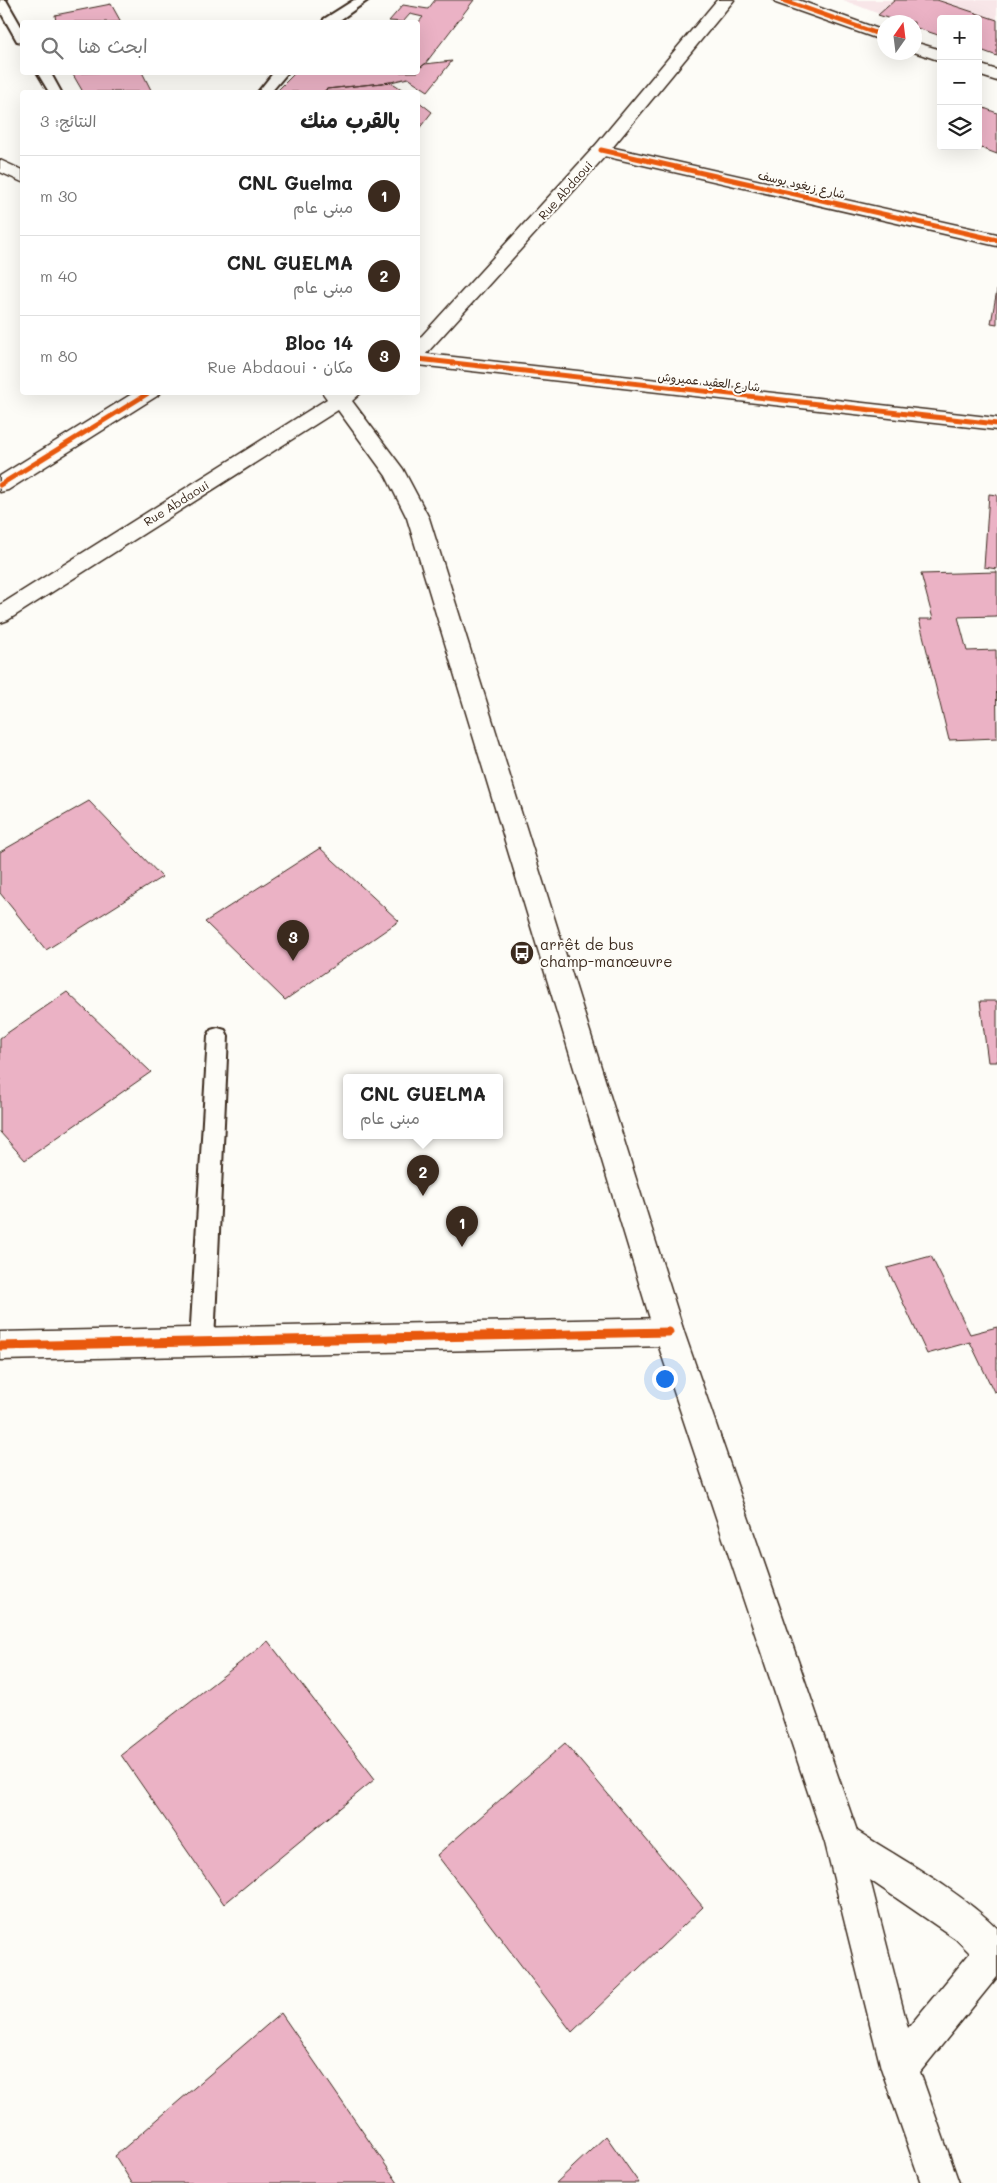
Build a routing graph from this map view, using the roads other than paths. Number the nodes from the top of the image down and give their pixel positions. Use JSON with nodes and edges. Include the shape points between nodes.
{"nodes":[{"id":1,"x":0,"y":0,"type":"edge"},
{"id":2,"x":362,"y":0,"type":"edge"},
{"id":3,"x":726,"y":0,"type":"edge"},
{"id":4,"x":782,"y":0,"type":"edge"},
{"id":5,"x":332,"y":20,"type":"edge"},
{"id":6,"x":877,"y":34,"type":"edge"},
{"id":7,"x":20,"y":35,"type":"edge"},
{"id":8,"x":922,"y":50,"type":"edge"},
{"id":9,"x":937,"y":55,"type":"edge"},
{"id":10,"x":982,"y":70,"type":"edge"},
{"id":11,"x":45,"y":75,"type":"edge"},
{"id":12,"x":279,"y":75,"type":"edge"},
{"id":13,"x":997,"y":76,"type":"edge"},
{"id":14,"x":54,"y":90,"type":"edge"},
{"id":15,"x":266,"y":90,"type":"edge"},
{"id":16,"x":601,"y":150,"type":"junction"},
{"id":17,"x":0,"y":165,"type":"edge"},
{"id":18,"x":20,"y":176,"type":"edge"},
{"id":19,"x":997,"y":240,"type":"edge"},
{"id":20,"x":420,"y":349,"type":"edge"},
{"id":21,"x":420,"y":359,"type":"edge"},
{"id":22,"x":145,"y":395,"type":"edge"},
{"id":23,"x":341,"y":395,"type":"edge"},
{"id":24,"x":997,"y":424,"type":"edge"},
{"id":25,"x":0,"y":485,"type":"edge"},
{"id":26,"x":0,"y":615,"type":"edge"},
{"id":27,"x":218,"y":1036,"type":"dead end"},
{"id":28,"x":669,"y":1332,"type":"junction"},
{"id":29,"x":202,"y":1342,"type":"junction"},
{"id":30,"x":0,"y":1346,"type":"edge"},
{"id":31,"x":843,"y":1843,"type":"junction"},
{"id":32,"x":996,"y":1951,"type":"edge"},
{"id":33,"x":900,"y":2068,"type":"junction"},
{"id":34,"x":940,"y":2183,"type":"edge"}],
"edges":[{"from":1,"to":7,"type":"lane"},
{"from":2,"to":5,"type":"lane"},
{"from":3,"to":16,"type":"main road","name":"Rue Abdaoui"},
{"from":4,"to":6,"type":"main road"},
{"from":8,"to":9,"type":"main road"},
{"from":10,"to":13,"type":"main road"},
{"from":11,"to":14,"type":"lane"},
{"from":12,"to":15,"type":"lane"},
{"from":16,"to":19,"type":"main road","name":"شارع زيغود يوسف"},
{"from":16,"to":20,"type":"main road","name":"Rue Abdaoui"},
{"from":17,"to":18,"type":"main road"},
{"from":21,"to":24,"type":"main road","name":"شارع العقيد عميروش"},
{"from":22,"to":25,"type":"main road"},
{"from":23,"to":26,"type":"main road","name":"Rue Abdaoui"},
{"from":23,"to":28,"type":"main road","via":[[396,474],[418,518]]},
{"from":27,"to":29,"type":"lane"},
{"from":28,"to":29,"type":"main road"},
{"from":28,"to":31,"type":"main road"},
{"from":29,"to":30,"type":"main road"},
{"from":31,"to":32,"type":"main road","via":[[969,1926]]},
{"from":31,"to":33,"type":"main road"},
{"from":32,"to":33,"type":"main road"},
{"from":33,"to":34,"type":"main road"}]}
